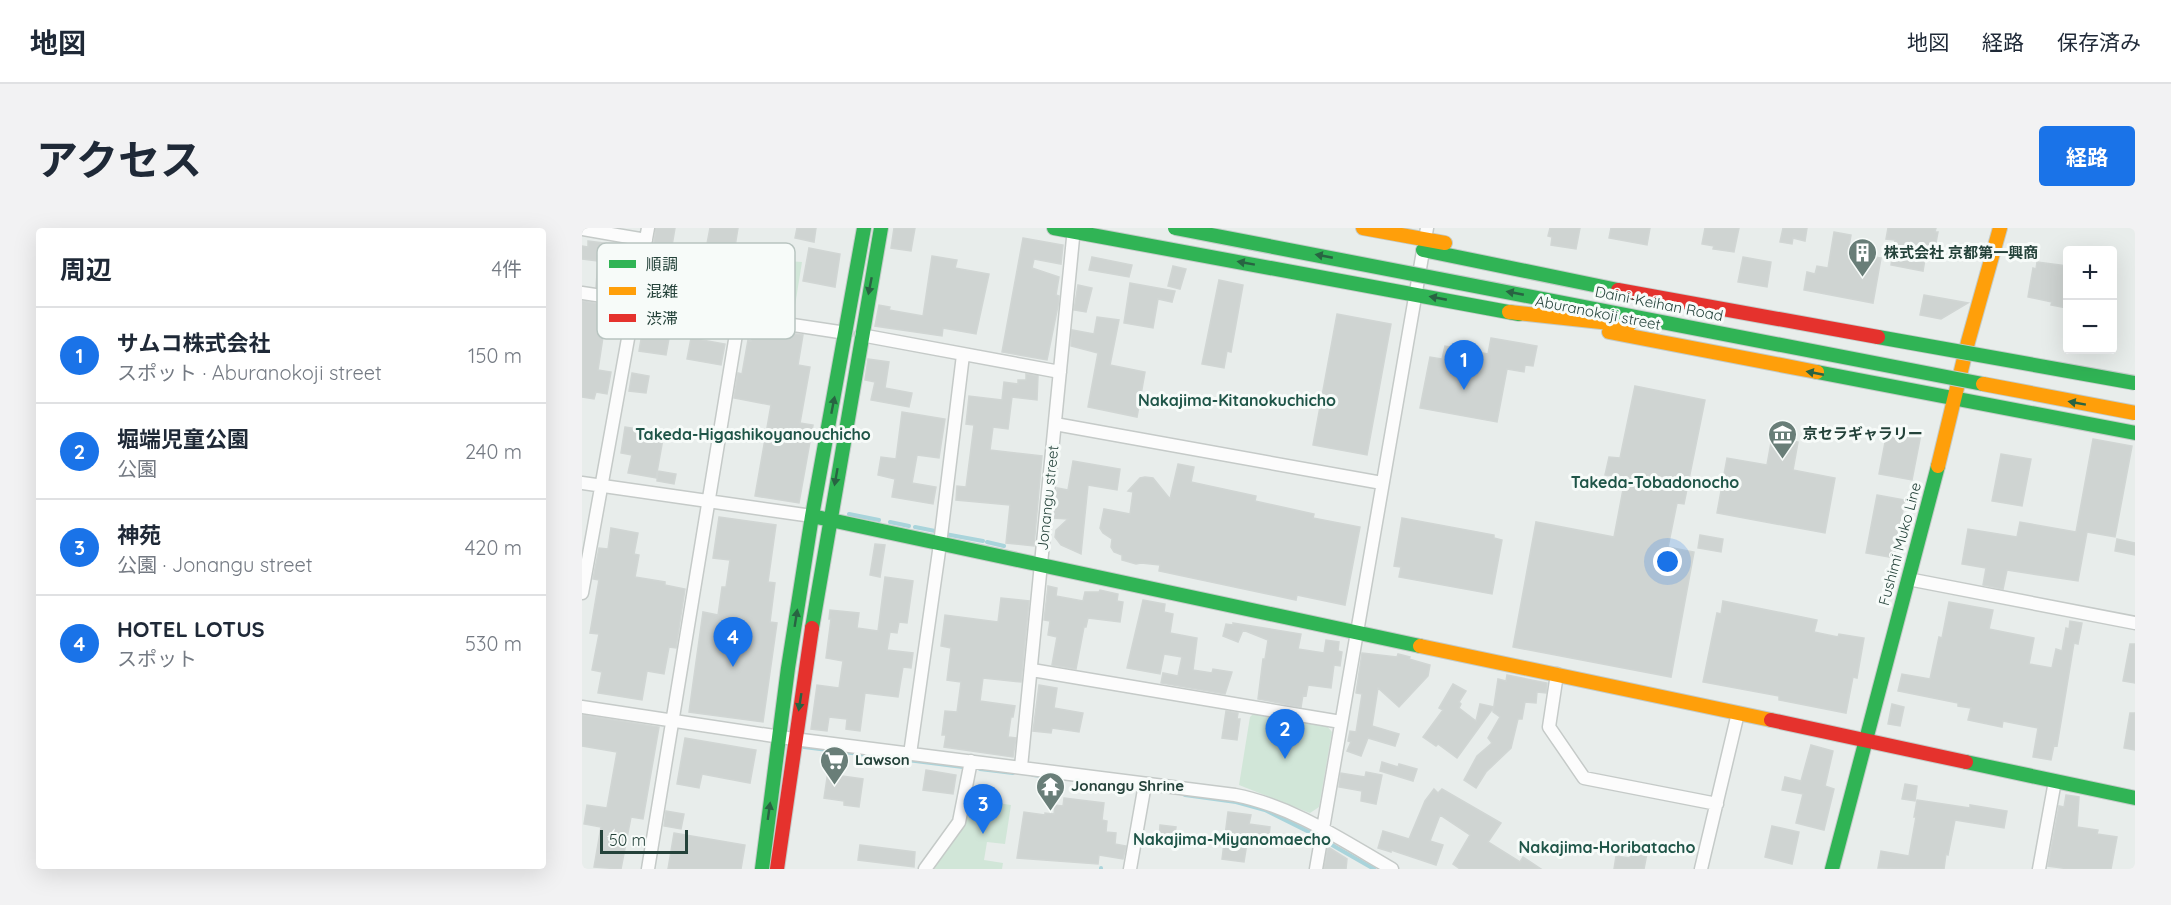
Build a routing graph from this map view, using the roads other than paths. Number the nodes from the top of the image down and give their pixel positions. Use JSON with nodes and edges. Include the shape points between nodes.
{"nodes":[{"id":1,"x":864,"y":228,"type":"edge"},
{"id":2,"x":881,"y":228,"type":"edge"},
{"id":3,"x":1054,"y":228,"type":"edge"},
{"id":4,"x":1175,"y":228,"type":"edge"},
{"id":5,"x":1349,"y":228,"type":"edge"},
{"id":6,"x":1363,"y":228,"type":"edge"},
{"id":7,"x":2000,"y":228,"type":"edge"},
{"id":8,"x":582,"y":229,"type":"edge"},
{"id":9,"x":1074,"y":230,"type":"edge"},
{"id":10,"x":647,"y":234,"type":"edge"},
{"id":11,"x":1425,"y":239,"type":"edge"},
{"id":12,"x":1410,"y":257,"type":"dead end"},
{"id":13,"x":582,"y":293,"type":"edge"},
{"id":14,"x":1416,"y":294,"type":"junction"},
{"id":15,"x":597,"y":295,"type":"edge"},
{"id":16,"x":1509,"y":312,"type":"junction"},
{"id":17,"x":795,"y":325,"type":"edge"},
{"id":18,"x":846,"y":333,"type":"junction"},
{"id":19,"x":861,"y":335,"type":"junction"},
{"id":20,"x":628,"y":339,"type":"edge"},
{"id":21,"x":736,"y":339,"type":"edge"},
{"id":22,"x":1968,"y":342,"type":"junction"},
{"id":23,"x":963,"y":355,"type":"junction"},
{"id":24,"x":1060,"y":372,"type":"junction"},
{"id":25,"x":2135,"y":375,"type":"edge"},
{"id":26,"x":2025,"y":377,"type":"dead end"},
{"id":27,"x":2135,"y":383,"type":"edge"},
{"id":28,"x":1955,"y":400,"type":"junction"},
{"id":29,"x":2135,"y":413,"type":"edge"},
{"id":30,"x":1055,"y":424,"type":"junction"},
{"id":31,"x":2135,"y":428,"type":"edge"},
{"id":32,"x":2135,"y":433,"type":"edge"},
{"id":33,"x":582,"y":483,"type":"edge"},
{"id":34,"x":1382,"y":483,"type":"junction"},
{"id":35,"x":601,"y":486,"type":"junction"},
{"id":36,"x":708,"y":501,"type":"junction"},
{"id":37,"x":812,"y":516,"type":"junction"},
{"id":38,"x":828,"y":519,"type":"junction"},
{"id":39,"x":940,"y":544,"type":"junction"},
{"id":40,"x":1041,"y":565,"type":"junction"},
{"id":41,"x":1908,"y":579,"type":"junction"},
{"id":42,"x":582,"y":592,"type":"edge"},
{"id":43,"x":2135,"y":623,"type":"edge"},
{"id":44,"x":1357,"y":632,"type":"junction"},
{"id":45,"x":1032,"y":670,"type":"junction"},
{"id":46,"x":1557,"y":674,"type":"junction"},
{"id":47,"x":582,"y":707,"type":"edge"},
{"id":48,"x":1738,"y":712,"type":"junction"},
{"id":49,"x":671,"y":721,"type":"junction"},
{"id":50,"x":1341,"y":722,"type":"junction"},
{"id":51,"x":779,"y":737,"type":"junction"},
{"id":52,"x":794,"y":739,"type":"junction"},
{"id":53,"x":1866,"y":739,"type":"junction"},
{"id":54,"x":910,"y":754,"type":"junction"},
{"id":55,"x":972,"y":761,"type":"junction"},
{"id":56,"x":1021,"y":767,"type":"junction"},
{"id":57,"x":2055,"y":781,"type":"junction"},
{"id":58,"x":1145,"y":784,"type":"junction"},
{"id":59,"x":2135,"y":798,"type":"edge"},
{"id":60,"x":1717,"y":804,"type":"junction"},
{"id":61,"x":1323,"y":829,"type":"junction"},
{"id":62,"x":648,"y":869,"type":"edge"},
{"id":63,"x":762,"y":869,"type":"edge"},
{"id":64,"x":777,"y":869,"type":"edge"},
{"id":65,"x":925,"y":869,"type":"edge"},
{"id":66,"x":1130,"y":869,"type":"edge"},
{"id":67,"x":1316,"y":869,"type":"edge"},
{"id":68,"x":1392,"y":869,"type":"edge"},
{"id":69,"x":1701,"y":869,"type":"edge"},
{"id":70,"x":1832,"y":869,"type":"edge"},
{"id":71,"x":2039,"y":869,"type":"edge"}],
"edges":[{"from":1,"to":18,"type":"main road"},
{"from":2,"to":19,"type":"main road","one_way":true},
{"from":3,"to":9,"type":"main road","name":"Aburanokoji street"},
{"from":29,"to":4,"type":"main road","name":"Daini-Keihan Road","one_way":true,"bridge":true},
{"from":5,"to":11,"type":"main road"},
{"from":6,"to":11,"type":"main road"},
{"from":7,"to":22,"type":"main road","name":"Fushimi Muko Line"},
{"from":8,"to":10,"type":"street"},
{"from":14,"to":9,"type":"main road","name":"Aburanokoji street","one_way":true},
{"from":9,"to":24,"type":"street","name":"Jonangu street"},
{"from":11,"to":14,"type":"street"},
{"from":11,"to":22,"type":"main road","via":[[1832,322]]},
{"from":11,"to":27,"type":"main road","bridge":true,"via":[[1618,290]]},
{"from":12,"to":26,"type":"main road","name":"Daini-Keihan Road"},
{"from":13,"to":15,"type":"street"},
{"from":16,"to":14,"type":"main road","name":"Aburanokoji street","one_way":true},
{"from":14,"to":34,"type":"street"},
{"from":28,"to":16,"type":"main road","name":"Aburanokoji street","one_way":true},
{"from":16,"to":31,"type":"main road","via":[[1629,325]]},
{"from":17,"to":18,"type":"street"},
{"from":37,"to":18,"type":"main road","one_way":true},
{"from":19,"to":23,"type":"street"},
{"from":19,"to":38,"type":"main road","one_way":true},
{"from":20,"to":35,"type":"street"},
{"from":21,"to":36,"type":"street"},
{"from":22,"to":25,"type":"main road"},
{"from":22,"to":28,"type":"main road","name":"Fushimi Muko Line"},
{"from":23,"to":24,"type":"street"},
{"from":23,"to":39,"type":"street"},
{"from":24,"to":30,"type":"street","name":"Jonangu street"},
{"from":28,"to":32,"type":"main road","name":"Aburanokoji street"},
{"from":28,"to":41,"type":"main road","name":"Fushimi Muko Line"},
{"from":30,"to":34,"type":"street"},
{"from":30,"to":40,"type":"street","name":"Jonangu street"},
{"from":33,"to":35,"type":"street"},
{"from":34,"to":44,"type":"street"},
{"from":35,"to":36,"type":"street"},
{"from":35,"to":42,"type":"street"},
{"from":36,"to":37,"type":"street"},
{"from":36,"to":49,"type":"street"},
{"from":37,"to":38,"type":"main road"},
{"from":51,"to":37,"type":"main road","one_way":true},
{"from":38,"to":39,"type":"main road"},
{"from":38,"to":52,"type":"main road","one_way":true},
{"from":39,"to":40,"type":"main road"},
{"from":39,"to":54,"type":"street"},
{"from":40,"to":44,"type":"main road"},
{"from":40,"to":45,"type":"street","name":"Jonangu street"},
{"from":41,"to":43,"type":"street"},
{"from":41,"to":53,"type":"main road","name":"Fushimi Muko Line"},
{"from":44,"to":46,"type":"main road"},
{"from":44,"to":50,"type":"street"},
{"from":45,"to":50,"type":"street"},
{"from":45,"to":56,"type":"street","name":"Jonangu street"},
{"from":46,"to":48,"type":"main road"},
{"from":46,"to":60,"type":"street","via":[[1549,727],[1584,778]]},
{"from":47,"to":49,"type":"street"},
{"from":48,"to":53,"type":"main road"},
{"from":48,"to":60,"type":"street"},
{"from":49,"to":51,"type":"street"},
{"from":49,"to":62,"type":"street"},
{"from":50,"to":61,"type":"street"},
{"from":51,"to":52,"type":"street"},
{"from":63,"to":51,"type":"main road","one_way":true},
{"from":52,"to":54,"type":"street"},
{"from":52,"to":64,"type":"main road"},
{"from":53,"to":57,"type":"main road"},
{"from":53,"to":70,"type":"main road","name":"Fushimi Muko Line"},
{"from":54,"to":55,"type":"street"},
{"from":55,"to":56,"type":"street"},
{"from":55,"to":65,"type":"street","via":[[959,822]]},
{"from":56,"to":58,"type":"street"},
{"from":57,"to":59,"type":"main road"},
{"from":57,"to":71,"type":"street"},
{"from":58,"to":61,"type":"street","via":[[1250,798]]},
{"from":58,"to":66,"type":"street"},
{"from":60,"to":69,"type":"street"},
{"from":61,"to":67,"type":"street"},
{"from":61,"to":68,"type":"street"}]}
